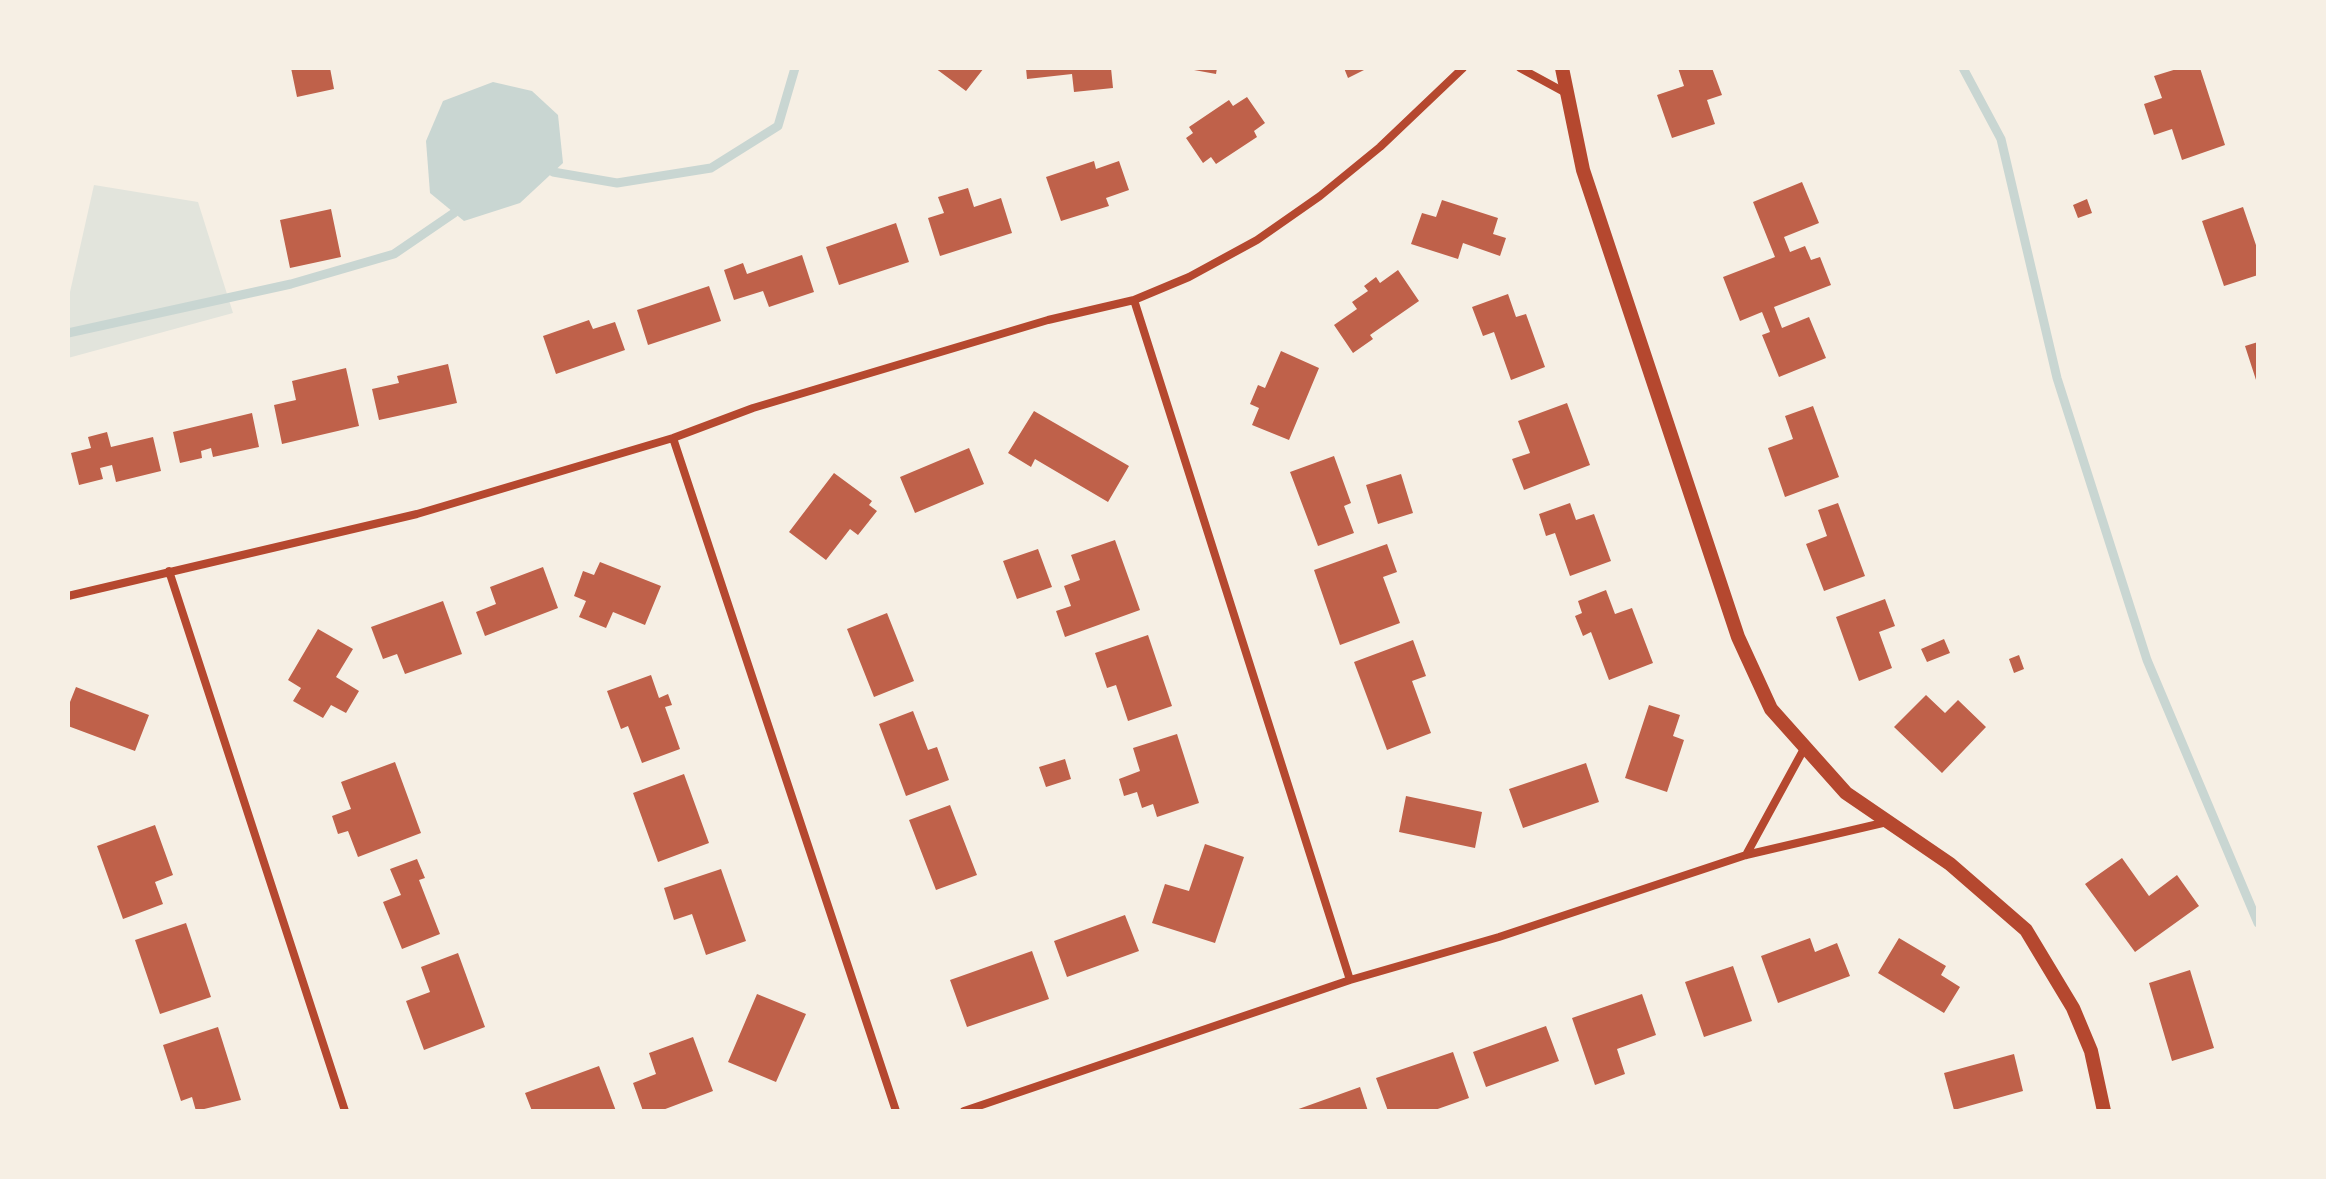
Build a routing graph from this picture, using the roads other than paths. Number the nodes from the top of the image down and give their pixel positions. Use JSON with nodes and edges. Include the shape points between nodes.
{"nodes":[{"id":1,"x":1463,"y":68,"type":"edge"},
{"id":2,"x":1520,"y":68,"type":"edge"},
{"id":3,"x":1562,"y":68,"type":"edge"},
{"id":4,"x":1566,"y":93,"type":"junction"},
{"id":5,"x":1134,"y":300,"type":"junction"},
{"id":6,"x":673,"y":438,"type":"junction"},
{"id":7,"x":169,"y":571,"type":"junction"},
{"id":8,"x":68,"y":596,"type":"edge"},
{"id":9,"x":1805,"y":747,"type":"junction"},
{"id":10,"x":1888,"y":822,"type":"junction"},
{"id":11,"x":1746,"y":855,"type":"junction"},
{"id":12,"x":1350,"y":980,"type":"junction"},
{"id":13,"x":345,"y":1111,"type":"edge"},
{"id":14,"x":896,"y":1111,"type":"edge"},
{"id":15,"x":964,"y":1111,"type":"edge"},
{"id":16,"x":2104,"y":1111,"type":"edge"}],
"edges":[{"from":1,"to":5,"type":"street","via":[[1320,196],[1257,240]]},
{"from":2,"to":4,"type":"street"},
{"from":3,"to":4,"type":"street"},
{"from":4,"to":9,"type":"street","via":[[1583,170],[1738,637],[1771,709]]},
{"from":5,"to":6,"type":"street","via":[[1048,320],[753,408]]},
{"from":5,"to":12,"type":"street"},
{"from":6,"to":7,"type":"street","via":[[417,514]]},
{"from":6,"to":14,"type":"street"},
{"from":7,"to":8,"type":"street"},
{"from":7,"to":13,"type":"street"},
{"from":9,"to":10,"type":"street","via":[[1846,793]]},
{"from":9,"to":11,"type":"street"},
{"from":10,"to":11,"type":"street"},
{"from":10,"to":16,"type":"street","via":[[1950,864],[2026,930],[2073,1008],[2091,1051]]},
{"from":11,"to":12,"type":"street"},
{"from":12,"to":15,"type":"street"}]}
